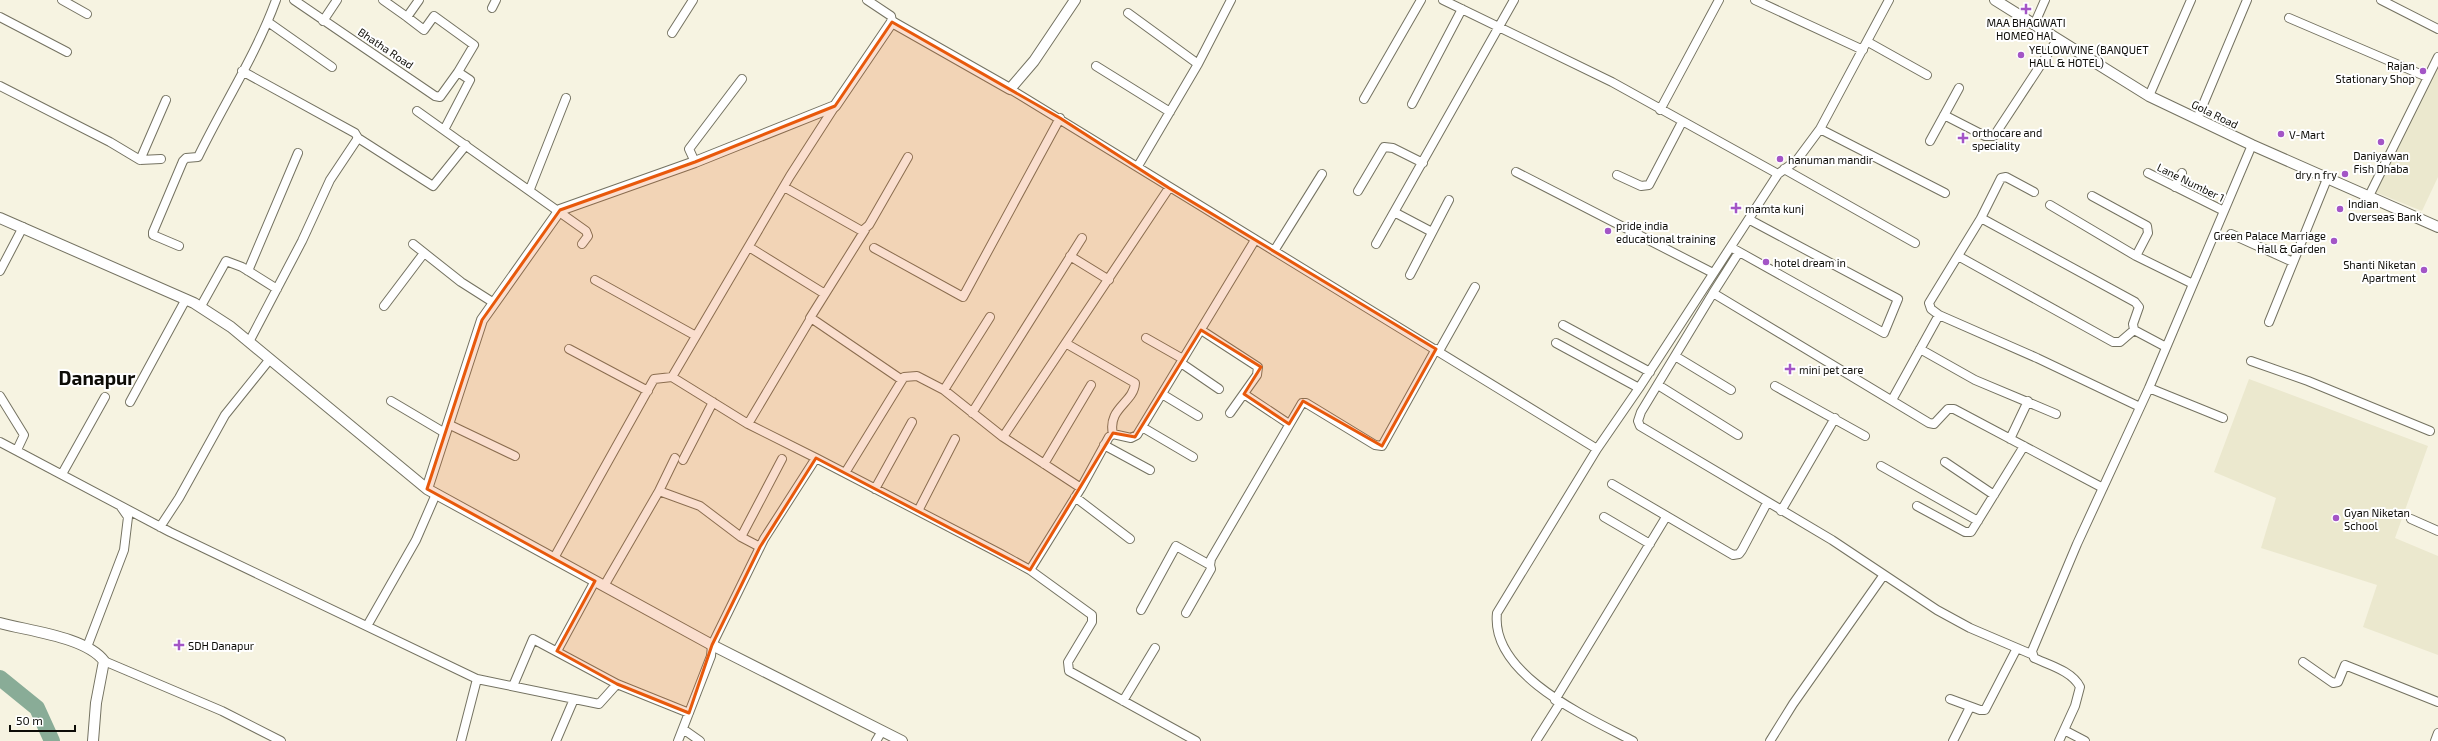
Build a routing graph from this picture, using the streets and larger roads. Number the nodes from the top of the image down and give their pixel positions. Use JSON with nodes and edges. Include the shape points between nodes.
{"nodes":[{"id":1,"x":62,"y":0,"type":"edge"},
{"id":2,"x":276,"y":0,"type":"edge"},
{"id":3,"x":294,"y":0,"type":"edge"},
{"id":4,"x":337,"y":0,"type":"edge"},
{"id":5,"x":383,"y":0,"type":"edge"},
{"id":6,"x":419,"y":0,"type":"edge"},
{"id":7,"x":693,"y":0,"type":"edge"},
{"id":8,"x":867,"y":0,"type":"edge"},
{"id":9,"x":1074,"y":0,"type":"edge"},
{"id":10,"x":1231,"y":0,"type":"edge"},
{"id":11,"x":1421,"y":0,"type":"edge"},
{"id":12,"x":1443,"y":0,"type":"edge"},
{"id":13,"x":1514,"y":0,"type":"edge"},
{"id":14,"x":1719,"y":0,"type":"edge"},
{"id":15,"x":1755,"y":0,"type":"edge"},
{"id":16,"x":1889,"y":0,"type":"edge"},
{"id":17,"x":1995,"y":0,"type":"edge"},
{"id":18,"x":2045,"y":0,"type":"edge"},
{"id":19,"x":2191,"y":0,"type":"edge"},
{"id":20,"x":2246,"y":0,"type":"edge"},
{"id":21,"x":2381,"y":0,"type":"edge"},
{"id":22,"x":1462,"y":9,"type":"junction"},
{"id":23,"x":1128,"y":12,"type":"dead end"},
{"id":24,"x":87,"y":14,"type":"dead end"},
{"id":25,"x":0,"y":17,"type":"edge"},
{"id":26,"x":407,"y":17,"type":"junction"},
{"id":27,"x":2289,"y":18,"type":"dead end"},
{"id":28,"x":323,"y":21,"type":"junction"},
{"id":29,"x":268,"y":22,"type":"junction"},
{"id":30,"x":892,"y":22,"type":"junction"},
{"id":31,"x":2034,"y":25,"type":"junction"},
{"id":32,"x":1499,"y":27,"type":"junction"},
{"id":33,"x":2438,"y":29,"type":"edge"},
{"id":34,"x":672,"y":33,"type":"dead end"},
{"id":35,"x":2057,"y":40,"type":"junction"},
{"id":36,"x":1868,"y":42,"type":"junction"},
{"id":37,"x":1863,"y":50,"type":"junction"},
{"id":38,"x":67,"y":52,"type":"dead end"},
{"id":39,"x":2438,"y":57,"type":"edge"},
{"id":40,"x":1198,"y":64,"type":"junction"},
{"id":41,"x":1096,"y":66,"type":"dead end"},
{"id":42,"x":332,"y":67,"type":"dead end"},
{"id":43,"x":242,"y":71,"type":"junction"},
{"id":44,"x":458,"y":72,"type":"junction"},
{"id":45,"x":1926,"y":75,"type":"dead end"},
{"id":46,"x":2427,"y":77,"type":"junction"},
{"id":47,"x":742,"y":79,"type":"dead end"},
{"id":48,"x":0,"y":86,"type":"edge"},
{"id":49,"x":1959,"y":88,"type":"dead end"},
{"id":50,"x":1010,"y":89,"type":"junction"},
{"id":51,"x":2149,"y":96,"type":"junction"},
{"id":52,"x":566,"y":98,"type":"dead end"},
{"id":53,"x":1364,"y":99,"type":"dead end"},
{"id":54,"x":166,"y":100,"type":"dead end"},
{"id":55,"x":1412,"y":104,"type":"dead end"},
{"id":56,"x":834,"y":106,"type":"junction"},
{"id":57,"x":417,"y":110,"type":"dead end"},
{"id":58,"x":1660,"y":110,"type":"junction"},
{"id":59,"x":1170,"y":112,"type":"junction"},
{"id":60,"x":1944,"y":115,"type":"junction"},
{"id":61,"x":1060,"y":118,"type":"junction"},
{"id":62,"x":2197,"y":119,"type":"junction"},
{"id":63,"x":1682,"y":122,"type":"junction"},
{"id":64,"x":1820,"y":129,"type":"junction"},
{"id":65,"x":444,"y":130,"type":"junction"},
{"id":66,"x":358,"y":138,"type":"junction"},
{"id":67,"x":1930,"y":141,"type":"dead end"},
{"id":68,"x":466,"y":145,"type":"junction"},
{"id":69,"x":2252,"y":145,"type":"junction"},
{"id":70,"x":298,"y":154,"type":"dead end"},
{"id":71,"x":908,"y":157,"type":"dead end"},
{"id":72,"x":161,"y":159,"type":"dead end"},
{"id":73,"x":140,"y":160,"type":"junction"},
{"id":74,"x":695,"y":162,"type":"junction"},
{"id":75,"x":1423,"y":163,"type":"junction"},
{"id":76,"x":1138,"y":166,"type":"junction"},
{"id":77,"x":1781,"y":171,"type":"junction"},
{"id":78,"x":1516,"y":172,"type":"dead end"},
{"id":79,"x":2148,"y":173,"type":"dead end"},
{"id":80,"x":2182,"y":173,"type":"dead end"},
{"id":81,"x":1322,"y":174,"type":"dead end"},
{"id":82,"x":1617,"y":175,"type":"dead end"},
{"id":83,"x":2327,"y":179,"type":"junction"},
{"id":84,"x":784,"y":187,"type":"junction"},
{"id":85,"x":2175,"y":187,"type":"junction"},
{"id":86,"x":1169,"y":188,"type":"junction"},
{"id":87,"x":530,"y":190,"type":"junction"},
{"id":88,"x":1358,"y":191,"type":"dead end"},
{"id":89,"x":2034,"y":192,"type":"dead end"},
{"id":90,"x":1945,"y":193,"type":"dead end"},
{"id":91,"x":2092,"y":196,"type":"dead end"},
{"id":92,"x":2368,"y":198,"type":"junction"},
{"id":93,"x":1449,"y":200,"type":"dead end"},
{"id":94,"x":2050,"y":205,"type":"dead end"},
{"id":95,"x":560,"y":210,"type":"junction"},
{"id":96,"x":2224,"y":211,"type":"junction"},
{"id":97,"x":1394,"y":212,"type":"junction"},
{"id":98,"x":0,"y":218,"type":"edge"},
{"id":99,"x":1981,"y":218,"type":"junction"},
{"id":100,"x":1750,"y":220,"type":"junction"},
{"id":101,"x":23,"y":227,"type":"junction"},
{"id":102,"x":2438,"y":228,"type":"edge"},
{"id":103,"x":865,"y":230,"type":"junction"},
{"id":104,"x":1432,"y":232,"type":"junction"},
{"id":105,"x":2231,"y":234,"type":"dead end"},
{"id":106,"x":1082,"y":238,"type":"dead end"},
{"id":107,"x":1255,"y":240,"type":"junction"},
{"id":108,"x":1915,"y":243,"type":"dead end"},
{"id":109,"x":413,"y":244,"type":"dead end"},
{"id":110,"x":582,"y":244,"type":"dead end"},
{"id":111,"x":1376,"y":244,"type":"dead end"},
{"id":112,"x":179,"y":246,"type":"dead end"},
{"id":113,"x":748,"y":247,"type":"junction"},
{"id":114,"x":1731,"y":247,"type":"junction"},
{"id":115,"x":874,"y":248,"type":"dead end"},
{"id":116,"x":1274,"y":251,"type":"junction"},
{"id":117,"x":1739,"y":252,"type":"junction"},
{"id":118,"x":424,"y":253,"type":"junction"},
{"id":119,"x":1070,"y":256,"type":"junction"},
{"id":120,"x":1958,"y":256,"type":"junction"},
{"id":121,"x":2136,"y":256,"type":"junction"},
{"id":122,"x":2293,"y":262,"type":"junction"},
{"id":123,"x":0,"y":271,"type":"edge"},
{"id":124,"x":248,"y":271,"type":"junction"},
{"id":125,"x":1713,"y":273,"type":"junction"},
{"id":126,"x":1410,"y":275,"type":"dead end"},
{"id":127,"x":595,"y":280,"type":"dead end"},
{"id":128,"x":1109,"y":280,"type":"junction"},
{"id":129,"x":2193,"y":284,"type":"junction"},
{"id":130,"x":1475,"y":287,"type":"dead end"},
{"id":131,"x":277,"y":289,"type":"junction"},
{"id":132,"x":1713,"y":293,"type":"junction"},
{"id":133,"x":825,"y":294,"type":"junction"},
{"id":134,"x":186,"y":299,"type":"junction"},
{"id":135,"x":494,"y":303,"type":"junction"},
{"id":136,"x":201,"y":306,"type":"junction"},
{"id":137,"x":384,"y":306,"type":"dead end"},
{"id":138,"x":1939,"y":315,"type":"junction"},
{"id":139,"x":990,"y":316,"type":"dead end"},
{"id":140,"x":810,"y":318,"type":"junction"},
{"id":141,"x":2269,"y":322,"type":"dead end"},
{"id":142,"x":1563,"y":325,"type":"dead end"},
{"id":143,"x":1201,"y":330,"type":"junction"},
{"id":144,"x":2134,"y":330,"type":"junction"},
{"id":145,"x":696,"y":336,"type":"junction"},
{"id":146,"x":1146,"y":338,"type":"dead end"},
{"id":147,"x":249,"y":342,"type":"junction"},
{"id":148,"x":1067,"y":344,"type":"junction"},
{"id":149,"x":1556,"y":344,"type":"dead end"},
{"id":150,"x":2166,"y":347,"type":"junction"},
{"id":151,"x":569,"y":349,"type":"dead end"},
{"id":152,"x":1920,"y":349,"type":"junction"},
{"id":153,"x":1438,"y":350,"type":"junction"},
{"id":154,"x":1675,"y":356,"type":"junction"},
{"id":155,"x":270,"y":359,"type":"junction"},
{"id":156,"x":1182,"y":361,"type":"junction"},
{"id":157,"x":2251,"y":361,"type":"dead end"},
{"id":158,"x":1650,"y":372,"type":"junction"},
{"id":159,"x":672,"y":376,"type":"junction"},
{"id":160,"x":902,"y":380,"type":"junction"},
{"id":161,"x":1658,"y":385,"type":"junction"},
{"id":162,"x":1090,"y":386,"type":"dead end"},
{"id":163,"x":1775,"y":386,"type":"dead end"},
{"id":164,"x":1640,"y":388,"type":"junction"},
{"id":165,"x":2149,"y":388,"type":"junction"},
{"id":166,"x":1219,"y":389,"type":"dead end"},
{"id":167,"x":944,"y":390,"type":"junction"},
{"id":168,"x":1731,"y":390,"type":"dead end"},
{"id":169,"x":648,"y":391,"type":"junction"},
{"id":170,"x":1162,"y":394,"type":"junction"},
{"id":171,"x":1244,"y":394,"type":"junction"},
{"id":172,"x":0,"y":396,"type":"edge"},
{"id":173,"x":104,"y":397,"type":"dead end"},
{"id":174,"x":1892,"y":400,"type":"junction"},
{"id":175,"x":391,"y":401,"type":"dead end"},
{"id":176,"x":2028,"y":401,"type":"junction"},
{"id":177,"x":130,"y":402,"type":"dead end"},
{"id":178,"x":713,"y":402,"type":"junction"},
{"id":179,"x":2140,"y":407,"type":"junction"},
{"id":180,"x":972,"y":413,"type":"junction"},
{"id":181,"x":1230,"y":413,"type":"dead end"},
{"id":182,"x":2056,"y":414,"type":"dead end"},
{"id":183,"x":1198,"y":416,"type":"dead end"},
{"id":184,"x":1835,"y":418,"type":"junction"},
{"id":185,"x":2223,"y":418,"type":"dead end"},
{"id":186,"x":912,"y":422,"type":"dead end"},
{"id":187,"x":748,"y":424,"type":"junction"},
{"id":188,"x":1289,"y":424,"type":"junction"},
{"id":189,"x":1142,"y":427,"type":"junction"},
{"id":190,"x":447,"y":429,"type":"junction"},
{"id":191,"x":2430,"y":431,"type":"dead end"},
{"id":192,"x":1113,"y":434,"type":"junction"},
{"id":193,"x":1738,"y":435,"type":"dead end"},
{"id":194,"x":1864,"y":436,"type":"dead end"},
{"id":195,"x":1004,"y":437,"type":"junction"},
{"id":196,"x":955,"y":439,"type":"dead end"},
{"id":197,"x":2010,"y":439,"type":"junction"},
{"id":198,"x":0,"y":442,"type":"edge"},
{"id":199,"x":1104,"y":445,"type":"junction"},
{"id":200,"x":2024,"y":446,"type":"junction"},
{"id":201,"x":1597,"y":449,"type":"junction"},
{"id":202,"x":17,"y":450,"type":"junction"},
{"id":203,"x":515,"y":456,"type":"dead end"},
{"id":204,"x":1193,"y":457,"type":"dead end"},
{"id":205,"x":816,"y":458,"type":"junction"},
{"id":206,"x":782,"y":459,"type":"dead end"},
{"id":207,"x":1945,"y":462,"type":"dead end"},
{"id":208,"x":1044,"y":464,"type":"junction"},
{"id":209,"x":1881,"y":466,"type":"dead end"},
{"id":210,"x":1150,"y":470,"type":"dead end"},
{"id":211,"x":845,"y":473,"type":"junction"},
{"id":212,"x":62,"y":474,"type":"junction"},
{"id":213,"x":1612,"y":484,"type":"dead end"},
{"id":214,"x":1081,"y":488,"type":"junction"},
{"id":215,"x":2103,"y":488,"type":"junction"},
{"id":216,"x":427,"y":489,"type":"junction"},
{"id":217,"x":875,"y":489,"type":"junction"},
{"id":218,"x":659,"y":490,"type":"junction"},
{"id":219,"x":436,"y":494,"type":"junction"},
{"id":220,"x":1994,"y":495,"type":"junction"},
{"id":221,"x":1075,"y":497,"type":"junction"},
{"id":222,"x":1767,"y":502,"type":"junction"},
{"id":223,"x":120,"y":506,"type":"junction"},
{"id":224,"x":1917,"y":506,"type":"dead end"},
{"id":225,"x":918,"y":511,"type":"junction"},
{"id":226,"x":1781,"y":511,"type":"junction"},
{"id":227,"x":1666,"y":516,"type":"junction"},
{"id":228,"x":1604,"y":517,"type":"dead end"},
{"id":229,"x":2411,"y":519,"type":"dead end"},
{"id":230,"x":1978,"y":521,"type":"junction"},
{"id":231,"x":160,"y":527,"type":"junction"},
{"id":232,"x":2438,"y":531,"type":"edge"},
{"id":233,"x":741,"y":537,"type":"junction"},
{"id":234,"x":1130,"y":539,"type":"dead end"},
{"id":235,"x":1650,"y":544,"type":"junction"},
{"id":236,"x":760,"y":547,"type":"junction"},
{"id":237,"x":554,"y":558,"type":"junction"},
{"id":238,"x":1210,"y":565,"type":"junction"},
{"id":239,"x":1030,"y":570,"type":"junction"},
{"id":240,"x":1883,"y":576,"type":"junction"},
{"id":241,"x":595,"y":581,"type":"junction"},
{"id":242,"x":604,"y":586,"type":"junction"},
{"id":243,"x":1141,"y":610,"type":"dead end"},
{"id":244,"x":1186,"y":613,"type":"dead end"},
{"id":245,"x":0,"y":623,"type":"edge"},
{"id":246,"x":367,"y":626,"type":"junction"},
{"id":247,"x":712,"y":645,"type":"junction"},
{"id":248,"x":87,"y":647,"type":"junction"},
{"id":249,"x":1156,"y":648,"type":"dead end"},
{"id":250,"x":2018,"y":648,"type":"junction"},
{"id":251,"x":557,"y":652,"type":"junction"},
{"id":252,"x":2032,"y":654,"type":"junction"},
{"id":253,"x":104,"y":661,"type":"junction"},
{"id":254,"x":2303,"y":662,"type":"dead end"},
{"id":255,"x":477,"y":679,"type":"junction"},
{"id":256,"x":617,"y":684,"type":"junction"},
{"id":257,"x":513,"y":686,"type":"junction"},
{"id":258,"x":574,"y":699,"type":"junction"},
{"id":259,"x":1950,"y":699,"type":"dead end"},
{"id":260,"x":1558,"y":701,"type":"junction"},
{"id":261,"x":1123,"y":702,"type":"junction"},
{"id":262,"x":2438,"y":702,"type":"edge"},
{"id":263,"x":1970,"y":707,"type":"junction"},
{"id":264,"x":689,"y":713,"type":"junction"},
{"id":265,"x":683,"y":729,"type":"junction"},
{"id":266,"x":2064,"y":730,"type":"junction"},
{"id":267,"x":882,"y":731,"type":"junction"},
{"id":268,"x":2438,"y":732,"type":"edge"},
{"id":269,"x":94,"y":741,"type":"edge"},
{"id":270,"x":281,"y":741,"type":"edge"},
{"id":271,"x":461,"y":741,"type":"edge"},
{"id":272,"x":556,"y":741,"type":"edge"},
{"id":273,"x":678,"y":741,"type":"edge"},
{"id":274,"x":700,"y":741,"type":"edge"},
{"id":275,"x":876,"y":741,"type":"edge"},
{"id":276,"x":902,"y":741,"type":"edge"},
{"id":277,"x":1196,"y":741,"type":"edge"},
{"id":278,"x":1536,"y":741,"type":"edge"},
{"id":279,"x":1634,"y":741,"type":"edge"},
{"id":280,"x":1770,"y":741,"type":"edge"},
{"id":281,"x":1953,"y":741,"type":"edge"},
{"id":282,"x":2059,"y":741,"type":"edge"},
{"id":283,"x":2085,"y":741,"type":"edge"},
{"id":284,"x":2435,"y":741,"type":"edge"}],
"edges":[{"from":1,"to":24,"type":"street"},
{"from":2,"to":29,"type":"street"},
{"from":3,"to":28,"type":"street","name":"Bhatha Road"},
{"from":4,"to":28,"type":"street"},
{"from":5,"to":26,"type":"street"},
{"from":6,"to":26,"type":"street"},
{"from":7,"to":34,"type":"street"},
{"from":8,"to":30,"type":"street","via":[[890,16]]},
{"from":9,"to":50,"type":"street","via":[[1034,61]]},
{"from":10,"to":40,"type":"street"},
{"from":11,"to":53,"type":"street"},
{"from":12,"to":22,"type":"street"},
{"from":13,"to":32,"type":"street"},
{"from":14,"to":58,"type":"street"},
{"from":15,"to":37,"type":"street"},
{"from":16,"to":36,"type":"street"},
{"from":17,"to":31,"type":"street","name":"Gola Road"},
{"from":18,"to":31,"type":"street"},
{"from":19,"to":51,"type":"street"},
{"from":20,"to":62,"type":"street"},
{"from":21,"to":33,"type":"street"},
{"from":22,"to":32,"type":"street"},
{"from":22,"to":55,"type":"street"},
{"from":23,"to":40,"type":"street"},
{"from":25,"to":38,"type":"street"},
{"from":26,"to":44,"type":"street","via":[[424,30],[434,16],[474,45]]},
{"from":27,"to":46,"type":"street"},
{"from":28,"to":44,"type":"street","name":"Bhatha Road","via":[[394,66],[436,97],[442,95]]},
{"from":29,"to":42,"type":"street"},
{"from":29,"to":43,"type":"street"},
{"from":30,"to":50,"type":"street"},
{"from":30,"to":56,"type":"street"},
{"from":31,"to":35,"type":"street","name":"Gola Road"},
{"from":32,"to":58,"type":"street","via":[[1612,82]]},
{"from":32,"to":75,"type":"street"},
{"from":35,"to":51,"type":"street","name":"Gola Road"},
{"from":35,"to":60,"type":"street","via":[[1994,136],[1985,136]]},
{"from":36,"to":37,"type":"street"},
{"from":36,"to":45,"type":"street"},
{"from":37,"to":64,"type":"street"},
{"from":39,"to":46,"type":"street"},
{"from":40,"to":59,"type":"street"},
{"from":41,"to":59,"type":"street"},
{"from":43,"to":66,"type":"street","via":[[355,133]]},
{"from":43,"to":112,"type":"street","via":[[198,158],[186,158],[183,161],[153,232],[153,235]]},
{"from":44,"to":65,"type":"street","via":[[470,80]]},
{"from":46,"to":92,"type":"street"},
{"from":47,"to":74,"type":"street","via":[[689,149]]},
{"from":48,"to":73,"type":"street"},
{"from":49,"to":60,"type":"street"},
{"from":50,"to":61,"type":"street"},
{"from":51,"to":62,"type":"street","name":"Gola Road"},
{"from":52,"to":87,"type":"street"},
{"from":54,"to":73,"type":"street"},
{"from":56,"to":74,"type":"street"},
{"from":56,"to":84,"type":"street"},
{"from":57,"to":65,"type":"street"},
{"from":58,"to":63,"type":"street"},
{"from":59,"to":76,"type":"street"},
{"from":60,"to":67,"type":"street"},
{"from":61,"to":76,"type":"street"},
{"from":61,"to":115,"type":"street","via":[[963,298]]},
{"from":62,"to":69,"type":"street","name":"Gola Road"},
{"from":63,"to":77,"type":"street"},
{"from":63,"to":82,"type":"street","via":[[1649,185],[1641,186]]},
{"from":64,"to":77,"type":"street","via":[[1796,160]]},
{"from":64,"to":90,"type":"street"},
{"from":65,"to":68,"type":"street"},
{"from":66,"to":68,"type":"street","via":[[433,186]]},
{"from":66,"to":131,"type":"street","via":[[330,180]]},
{"from":68,"to":87,"type":"street"},
{"from":69,"to":83,"type":"street","name":"Gola Road"},
{"from":69,"to":96,"type":"street"},
{"from":70,"to":124,"type":"street"},
{"from":71,"to":103,"type":"street"},
{"from":72,"to":73,"type":"street"},
{"from":74,"to":95,"type":"street"},
{"from":75,"to":88,"type":"street","via":[[1394,148],[1384,147]]},
{"from":75,"to":97,"type":"street"},
{"from":76,"to":86,"type":"street"},
{"from":77,"to":100,"type":"street"},
{"from":77,"to":108,"type":"street"},
{"from":78,"to":125,"type":"street"},
{"from":79,"to":85,"type":"street","name":"Lane Number 1"},
{"from":80,"to":85,"type":"street"},
{"from":81,"to":116,"type":"street"},
{"from":83,"to":92,"type":"street","name":"Gola Road"},
{"from":83,"to":122,"type":"street"},
{"from":84,"to":103,"type":"street","via":[[859,230]]},
{"from":84,"to":113,"type":"street"},
{"from":85,"to":96,"type":"street","name":"Lane Number 1"},
{"from":86,"to":107,"type":"street"},
{"from":86,"to":128,"type":"street"},
{"from":87,"to":95,"type":"street"},
{"from":89,"to":99,"type":"street","via":[[2006,177],[2001,178]]},
{"from":91,"to":121,"type":"street","via":[[2147,226],[2148,232]]},
{"from":92,"to":102,"type":"street","name":"Gola Road"},
{"from":93,"to":104,"type":"street"},
{"from":94,"to":121,"type":"street"},
{"from":95,"to":110,"type":"street","via":[[588,233]]},
{"from":95,"to":135,"type":"street"},
{"from":96,"to":129,"type":"street"},
{"from":97,"to":104,"type":"street"},
{"from":97,"to":111,"type":"street"},
{"from":98,"to":101,"type":"street"},
{"from":99,"to":120,"type":"street"},
{"from":99,"to":144,"type":"street","via":[[2135,302],[2139,307],[2133,324]]},
{"from":100,"to":114,"type":"street"},
{"from":100,"to":117,"type":"street","via":[[1898,299],[1884,333]]},
{"from":101,"to":123,"type":"street"},
{"from":101,"to":134,"type":"street"},
{"from":103,"to":133,"type":"street"},
{"from":104,"to":126,"type":"street"},
{"from":105,"to":122,"type":"street"},
{"from":106,"to":119,"type":"street"},
{"from":107,"to":116,"type":"street"},
{"from":107,"to":143,"type":"street"},
{"from":109,"to":118,"type":"street"},
{"from":113,"to":133,"type":"street"},
{"from":113,"to":145,"type":"street"},
{"from":114,"to":117,"type":"street"},
{"from":114,"to":125,"type":"street"},
{"from":116,"to":153,"type":"street"},
{"from":117,"to":132,"type":"street"},
{"from":118,"to":135,"type":"street","via":[[461,282]]},
{"from":118,"to":137,"type":"street"},
{"from":119,"to":128,"type":"street"},
{"from":119,"to":180,"type":"street"},
{"from":120,"to":138,"type":"street","via":[[1929,303],[1931,309]]},
{"from":120,"to":144,"type":"street","via":[[2110,341],[2120,342]]},
{"from":121,"to":129,"type":"street"},
{"from":122,"to":141,"type":"street"},
{"from":124,"to":131,"type":"street"},
{"from":124,"to":136,"type":"street","via":[[226,261]]},
{"from":125,"to":158,"type":"street"},
{"from":127,"to":145,"type":"street"},
{"from":128,"to":148,"type":"street"},
{"from":129,"to":150,"type":"street"},
{"from":130,"to":153,"type":"street"},
{"from":131,"to":147,"type":"street"},
{"from":132,"to":154,"type":"street"},
{"from":132,"to":174,"type":"street"},
{"from":133,"to":140,"type":"street"},
{"from":134,"to":136,"type":"street"},
{"from":134,"to":177,"type":"street"},
{"from":135,"to":190,"type":"street","via":[[482,320]]},
{"from":136,"to":147,"type":"street"},
{"from":138,"to":152,"type":"street"},
{"from":138,"to":179,"type":"street","via":[[2038,358]]},
{"from":139,"to":167,"type":"street"},
{"from":140,"to":160,"type":"street","via":[[816,319]]},
{"from":140,"to":187,"type":"street"},
{"from":142,"to":158,"type":"street"},
{"from":143,"to":156,"type":"street"},
{"from":143,"to":171,"type":"street","via":[[1257,366],[1258,372]]},
{"from":144,"to":150,"type":"street"},
{"from":145,"to":159,"type":"street"},
{"from":146,"to":156,"type":"street"},
{"from":147,"to":155,"type":"street"},
{"from":148,"to":192,"type":"street","via":[[1135,383],[1134,389],[1112,421]]},
{"from":148,"to":195,"type":"street"},
{"from":149,"to":164,"type":"street"},
{"from":150,"to":165,"type":"street"},
{"from":151,"to":169,"type":"street"},
{"from":152,"to":174,"type":"street"},
{"from":152,"to":176,"type":"street","via":[[1975,380]]},
{"from":153,"to":188,"type":"street","via":[[1382,446],[1375,445],[1305,402]]},
{"from":153,"to":201,"type":"street"},
{"from":154,"to":161,"type":"street"},
{"from":154,"to":168,"type":"street"},
{"from":155,"to":216,"type":"street"},
{"from":155,"to":231,"type":"street","via":[[225,416]]},
{"from":156,"to":166,"type":"street"},
{"from":156,"to":170,"type":"street"},
{"from":157,"to":191,"type":"street","via":[[2308,381]]},
{"from":158,"to":164,"type":"street"},
{"from":159,"to":169,"type":"street","via":[[654,379]]},
{"from":159,"to":178,"type":"street"},
{"from":160,"to":167,"type":"street","via":[[904,377],[917,376]]},
{"from":160,"to":211,"type":"street"},
{"from":161,"to":193,"type":"street"},
{"from":161,"to":222,"type":"street","via":[[1641,412],[1638,421],[1640,426]]},
{"from":162,"to":208,"type":"street"},
{"from":163,"to":184,"type":"street"},
{"from":164,"to":201,"type":"street"},
{"from":165,"to":179,"type":"street"},
{"from":165,"to":185,"type":"street"},
{"from":167,"to":180,"type":"street"},
{"from":169,"to":237,"type":"street"},
{"from":170,"to":183,"type":"street"},
{"from":170,"to":189,"type":"street"},
{"from":171,"to":181,"type":"street"},
{"from":171,"to":188,"type":"street"},
{"from":172,"to":202,"type":"street","via":[[24,435]]},
{"from":173,"to":212,"type":"street"},
{"from":174,"to":197,"type":"street","via":[[1932,424],[1952,408]]},
{"from":175,"to":190,"type":"street"},
{"from":176,"to":182,"type":"street"},
{"from":176,"to":197,"type":"street"},
{"from":178,"to":187,"type":"street"},
{"from":178,"to":218,"type":"street"},
{"from":179,"to":215,"type":"street"},
{"from":180,"to":195,"type":"street"},
{"from":184,"to":194,"type":"street"},
{"from":184,"to":226,"type":"street"},
{"from":186,"to":217,"type":"street"},
{"from":187,"to":205,"type":"street"},
{"from":188,"to":238,"type":"street"},
{"from":189,"to":192,"type":"street","via":[[1134,438]]},
{"from":189,"to":204,"type":"street"},
{"from":190,"to":203,"type":"street"},
{"from":190,"to":216,"type":"street"},
{"from":192,"to":199,"type":"street"},
{"from":195,"to":208,"type":"street"},
{"from":196,"to":225,"type":"street"},
{"from":197,"to":200,"type":"street"},
{"from":198,"to":202,"type":"street"},
{"from":199,"to":210,"type":"street"},
{"from":199,"to":214,"type":"street"},
{"from":200,"to":215,"type":"street"},
{"from":200,"to":220,"type":"street"},
{"from":201,"to":260,"type":"street","via":[[1502,602],[1496,618],[1508,655]]},
{"from":202,"to":212,"type":"street"},
{"from":205,"to":211,"type":"street"},
{"from":205,"to":236,"type":"street"},
{"from":206,"to":233,"type":"street"},
{"from":207,"to":220,"type":"street"},
{"from":208,"to":214,"type":"street"},
{"from":209,"to":230,"type":"street"},
{"from":211,"to":217,"type":"street"},
{"from":212,"to":223,"type":"street"},
{"from":213,"to":227,"type":"street"},
{"from":214,"to":221,"type":"street"},
{"from":215,"to":252,"type":"street"},
{"from":216,"to":219,"type":"street"},
{"from":217,"to":225,"type":"street"},
{"from":218,"to":233,"type":"street","via":[[700,506]]},
{"from":218,"to":242,"type":"street"},
{"from":219,"to":237,"type":"street"},
{"from":219,"to":246,"type":"street","via":[[416,540]]},
{"from":220,"to":230,"type":"street"},
{"from":221,"to":234,"type":"street"},
{"from":221,"to":239,"type":"street"},
{"from":222,"to":226,"type":"street"},
{"from":222,"to":227,"type":"street","via":[[1737,555],[1729,553]]},
{"from":223,"to":231,"type":"street"},
{"from":223,"to":248,"type":"street","via":[[128,517],[124,550]]},
{"from":224,"to":230,"type":"street","via":[[1965,532],[1971,532]]},
{"from":225,"to":239,"type":"street"},
{"from":226,"to":240,"type":"street","via":[[1832,540]]},
{"from":227,"to":235,"type":"street"},
{"from":228,"to":235,"type":"street"},
{"from":229,"to":232,"type":"street"},
{"from":231,"to":246,"type":"street"},
{"from":233,"to":236,"type":"street"},
{"from":235,"to":260,"type":"street"},
{"from":236,"to":247,"type":"street"},
{"from":237,"to":241,"type":"street"},
{"from":238,"to":243,"type":"street","via":[[1176,546]]},
{"from":238,"to":244,"type":"street","via":[[1211,569]]},
{"from":239,"to":261,"type":"street","via":[[1093,616],[1068,662],[1069,671]]},
{"from":240,"to":250,"type":"street","via":[[1956,620]]},
{"from":240,"to":280,"type":"street"},
{"from":241,"to":242,"type":"street"},
{"from":241,"to":251,"type":"street"},
{"from":242,"to":247,"type":"street"},
{"from":245,"to":248,"type":"street"},
{"from":246,"to":255,"type":"street"},
{"from":247,"to":264,"type":"street","via":[[711,656]]},
{"from":247,"to":267,"type":"street"},
{"from":248,"to":253,"type":"street"},
{"from":249,"to":261,"type":"street"},
{"from":250,"to":252,"type":"street"},
{"from":250,"to":263,"type":"street","via":[[1985,710]]},
{"from":251,"to":256,"type":"street"},
{"from":251,"to":257,"type":"street","via":[[533,639]]},
{"from":252,"to":266,"type":"street","via":[[2034,658],[2068,674],[2080,687]]},
{"from":253,"to":269,"type":"street","via":[[96,703]]},
{"from":253,"to":270,"type":"street","via":[[222,711]]},
{"from":254,"to":262,"type":"street","via":[[2333,683],[2338,682],[2345,665]]},
{"from":255,"to":257,"type":"street"},
{"from":255,"to":271,"type":"street"},
{"from":256,"to":258,"type":"street","via":[[599,704]]},
{"from":256,"to":264,"type":"street"},
{"from":257,"to":258,"type":"street"},
{"from":258,"to":272,"type":"street"},
{"from":259,"to":263,"type":"street"},
{"from":260,"to":278,"type":"street"},
{"from":260,"to":279,"type":"street"},
{"from":261,"to":277,"type":"street"},
{"from":263,"to":281,"type":"street"},
{"from":264,"to":265,"type":"street"},
{"from":265,"to":273,"type":"street"},
{"from":265,"to":274,"type":"street"},
{"from":266,"to":282,"type":"street"},
{"from":266,"to":283,"type":"street"},
{"from":267,"to":275,"type":"street"},
{"from":267,"to":276,"type":"street"},
{"from":268,"to":284,"type":"street"}]}
